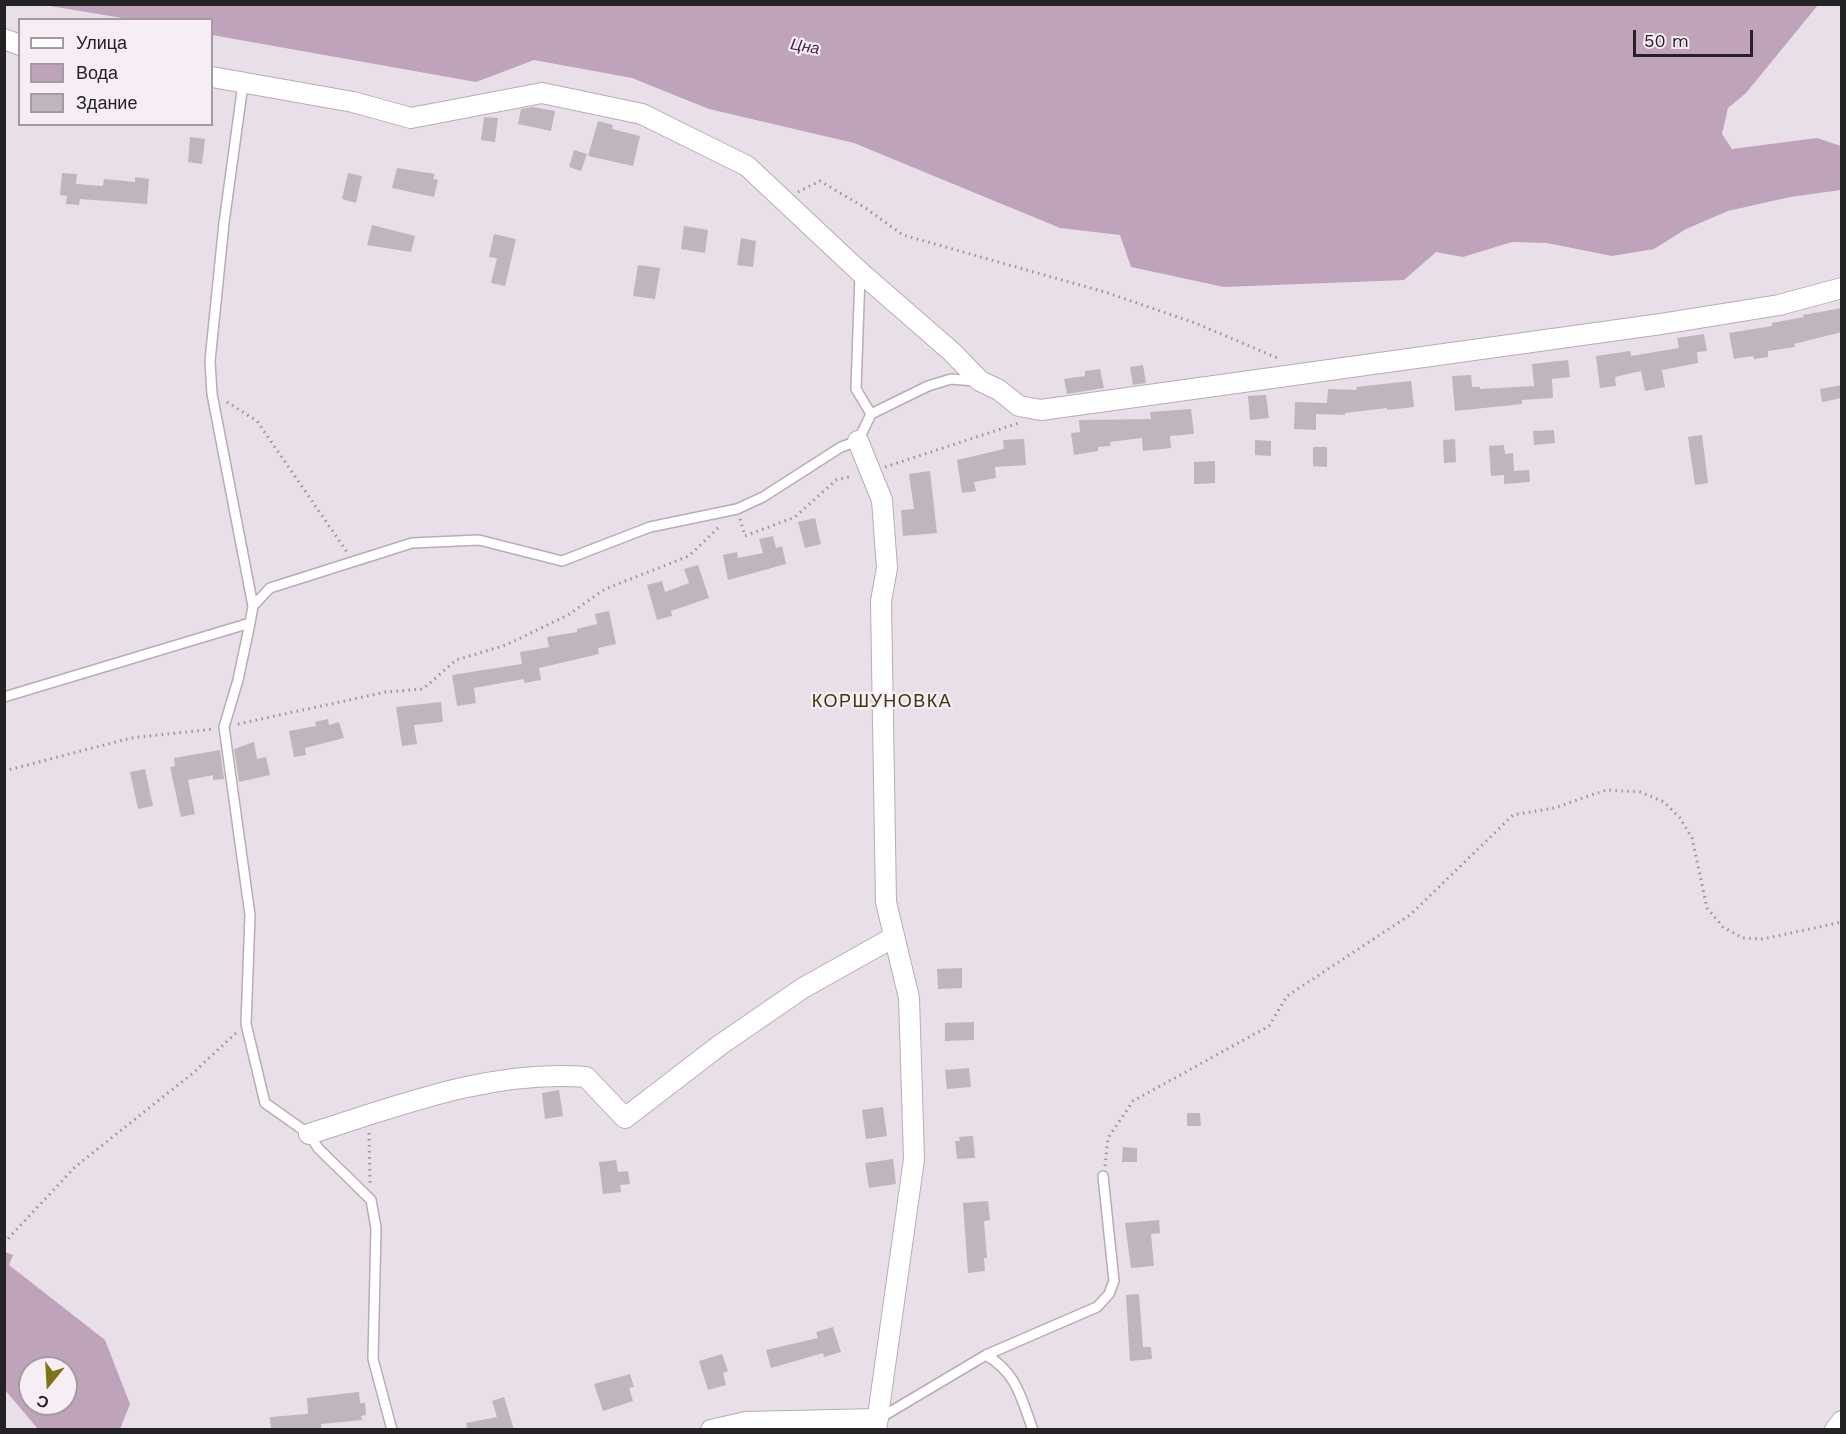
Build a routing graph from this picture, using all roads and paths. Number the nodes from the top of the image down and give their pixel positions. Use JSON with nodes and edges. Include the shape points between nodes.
{"nodes":[{"id":1,"x":213,"y":77,"type":"edge"},
{"id":2,"x":243,"y":84,"type":"junction"},
{"id":3,"x":783,"y":200,"type":"junction"},
{"id":4,"x":860,"y":272,"type":"junction"},
{"id":5,"x":1842,"y":288,"type":"edge"},
{"id":6,"x":1309,"y":371,"type":"junction"},
{"id":7,"x":980,"y":381,"type":"junction"},
{"id":8,"x":212,"y":394,"type":"junction"},
{"id":9,"x":1041,"y":410,"type":"junction"},
{"id":10,"x":871,"y":414,"type":"junction"},
{"id":11,"x":858,"y":441,"type":"junction"},
{"id":12,"x":870,"y":472,"type":"junction"},
{"id":13,"x":737,"y":509,"type":"junction"},
{"id":14,"x":354,"y":561,"type":"junction"},
{"id":15,"x":253,"y":606,"type":"junction"},
{"id":16,"x":250,"y":623,"type":"junction"},
{"id":17,"x":4,"y":697,"type":"edge"},
{"id":18,"x":224,"y":727,"type":"junction"},
{"id":19,"x":4,"y":771,"type":"edge"},
{"id":20,"x":1842,"y":922,"type":"edge"},
{"id":21,"x":894,"y":937,"type":"junction"},
{"id":22,"x":246,"y":1024,"type":"junction"},
{"id":23,"x":371,"y":1115,"type":"junction"},
{"id":24,"x":309,"y":1134,"type":"junction"},
{"id":25,"x":1103,"y":1176,"type":"joint"},
{"id":26,"x":371,"y":1200,"type":"junction"},
{"id":27,"x":4,"y":1243,"type":"edge"},
{"id":28,"x":986,"y":1355,"type":"junction"},
{"id":29,"x":1842,"y":1421,"type":"edge"},
{"id":30,"x":877,"y":1424,"type":"edge"},
{"id":31,"x":392,"y":1430,"type":"edge"},
{"id":32,"x":711,"y":1430,"type":"edge"},
{"id":33,"x":1033,"y":1430,"type":"edge"},
{"id":34,"x":1835,"y":1430,"type":"edge"}],
"edges":[{"from":1,"to":2,"type":"street"},
{"from":2,"to":3,"type":"street","via":[[352,102],[411,118],[542,93],[642,114],[747,166]]},
{"from":2,"to":8,"type":"lane","via":[[210,361]]},
{"from":3,"to":4,"type":"street"},
{"from":3,"to":6,"type":"path","via":[[820,181],[903,235],[1108,293],[1195,323]]},
{"from":4,"to":7,"type":"street","via":[[952,351]]},
{"from":4,"to":10,"type":"lane","via":[[856,389]]},
{"from":5,"to":6,"type":"street","via":[[1779,305],[1661,324]]},
{"from":6,"to":9,"type":"street"},
{"from":7,"to":9,"type":"street","via":[[1019,406]]},
{"from":7,"to":10,"type":"lane","via":[[951,379]]},
{"from":8,"to":14,"type":"path","via":[[257,421]]},
{"from":8,"to":15,"type":"lane"},
{"from":9,"to":12,"type":"path","via":[[1018,424]]},
{"from":10,"to":11,"type":"lane"},
{"from":11,"to":12,"type":"street"},
{"from":11,"to":13,"type":"lane","via":[[841,447],[763,497]]},
{"from":12,"to":13,"type":"path","via":[[836,480],[795,517],[745,536]]},
{"from":12,"to":21,"type":"street","via":[[882,500],[887,568],[881,601],[882,802],[886,902]]},
{"from":13,"to":14,"type":"lane","via":[[650,527],[562,561],[479,540],[412,543]]},
{"from":13,"to":18,"type":"path","via":[[689,556],[605,589],[568,615],[506,645],[456,660],[423,689],[386,692]]},
{"from":14,"to":15,"type":"lane","via":[[270,588]]},
{"from":15,"to":16,"type":"lane"},
{"from":16,"to":17,"type":"lane"},
{"from":16,"to":18,"type":"lane"},
{"from":18,"to":19,"type":"path","via":[[131,738]]},
{"from":18,"to":22,"type":"lane","via":[[250,915]]},
{"from":20,"to":25,"type":"path","via":[[1763,939],[1743,938],[1723,927],[1707,908],[1692,838],[1680,818],[1664,802],[1640,792],[1606,790],[1554,808],[1514,816],[1410,915],[1287,996],[1269,1026],[1132,1101],[1108,1138]]},
{"from":21,"to":23,"type":"street","via":[[803,988],[625,1118],[586,1077],[550,1074],[441,1092]]},
{"from":21,"to":30,"type":"street","via":[[909,998],[914,1159]]},
{"from":22,"to":24,"type":"lane","via":[[265,1103]]},
{"from":22,"to":27,"type":"path","via":[[193,1073],[75,1167]]},
{"from":23,"to":24,"type":"street"},
{"from":23,"to":26,"type":"path"},
{"from":24,"to":26,"type":"lane","via":[[318,1148]]},
{"from":25,"to":28,"type":"lane","via":[[1114,1281],[1109,1294],[1097,1307]]},
{"from":26,"to":31,"type":"lane","via":[[376,1228],[373,1359]]},
{"from":28,"to":30,"type":"lane"},
{"from":28,"to":33,"type":"lane","via":[[1013,1377]]},
{"from":29,"to":34,"type":"street"},
{"from":30,"to":32,"type":"street","via":[[746,1422]]}]}
